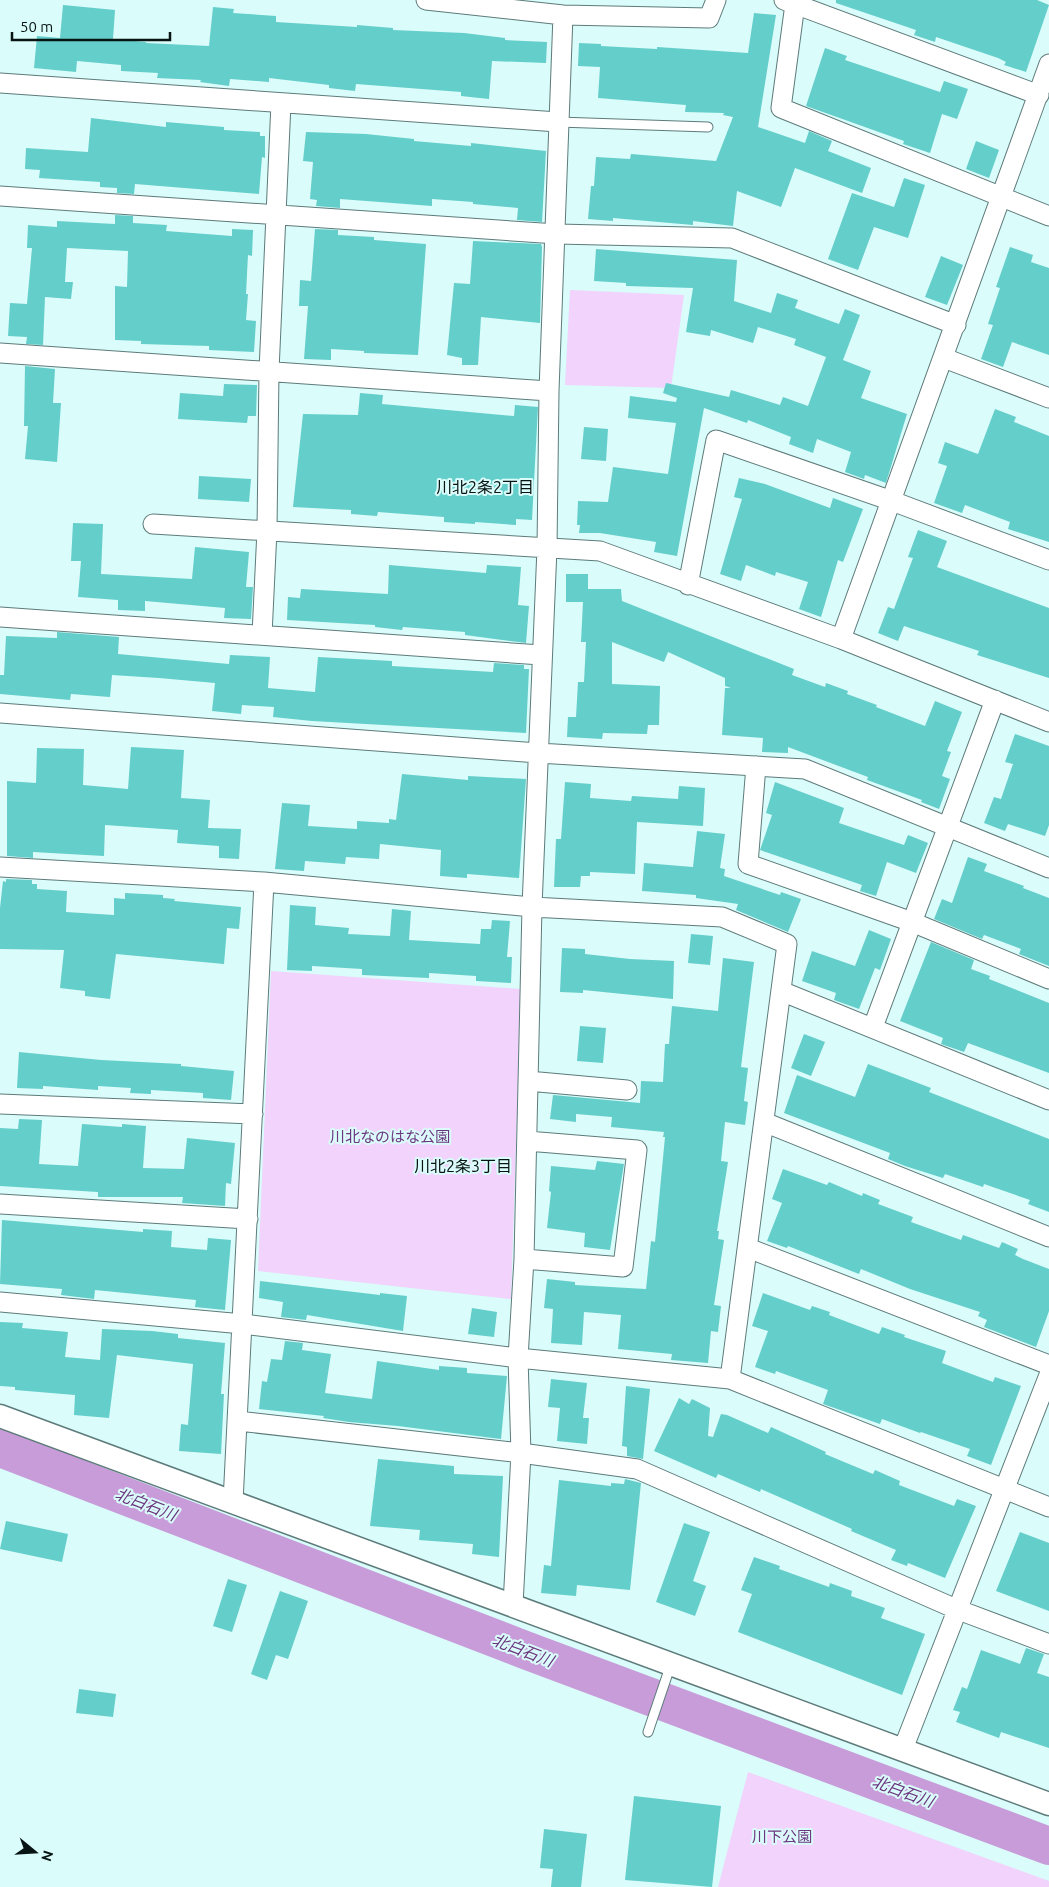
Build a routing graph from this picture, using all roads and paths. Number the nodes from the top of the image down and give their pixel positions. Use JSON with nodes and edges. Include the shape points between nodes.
{"nodes":[{"id":1,"x":426,"y":0,"type":"edge"},
{"id":2,"x":716,"y":0,"type":"edge"},
{"id":3,"x":789,"y":2,"type":"edge"},
{"id":4,"x":563,"y":15,"type":"junction"},
{"id":5,"x":1049,"y":64,"type":"edge"},
{"id":6,"x":0,"y":83,"type":"edge"},
{"id":7,"x":1039,"y":95,"type":"junction"},
{"id":8,"x":281,"y":103,"type":"junction"},
{"id":9,"x":558,"y":122,"type":"junction"},
{"id":10,"x":708,"y":127,"type":"dead end"},
{"id":11,"x":0,"y":196,"type":"edge"},
{"id":12,"x":1002,"y":198,"type":"junction"},
{"id":13,"x":277,"y":214,"type":"junction"},
{"id":14,"x":1049,"y":216,"type":"edge"},
{"id":15,"x":556,"y":234,"type":"junction"},
{"id":16,"x":956,"y":325,"type":"junction"},
{"id":17,"x":0,"y":354,"type":"edge"},
{"id":18,"x":944,"y":358,"type":"junction"},
{"id":19,"x":269,"y":372,"type":"junction"},
{"id":20,"x":549,"y":391,"type":"junction"},
{"id":21,"x":1049,"y":398,"type":"edge"},
{"id":22,"x":892,"y":501,"type":"junction"},
{"id":23,"x":153,"y":524,"type":"dead end"},
{"id":24,"x":267,"y":530,"type":"junction"},
{"id":25,"x":547,"y":548,"type":"junction"},
{"id":26,"x":1049,"y":560,"type":"edge"},
{"id":27,"x":688,"y":585,"type":"junction"},
{"id":28,"x":0,"y":617,"type":"edge"},
{"id":29,"x":262,"y":635,"type":"junction"},
{"id":30,"x":841,"y":640,"type":"junction"},
{"id":31,"x":541,"y":655,"type":"junction"},
{"id":32,"x":995,"y":700,"type":"junction"},
{"id":33,"x":0,"y":713,"type":"edge"},
{"id":34,"x":1049,"y":722,"type":"edge"},
{"id":35,"x":538,"y":754,"type":"junction"},
{"id":36,"x":756,"y":766,"type":"junction"},
{"id":37,"x":948,"y":827,"type":"junction"},
{"id":38,"x":0,"y":867,"type":"edge"},
{"id":39,"x":1049,"y":868,"type":"edge"},
{"id":40,"x":264,"y":882,"type":"junction"},
{"id":41,"x":532,"y":906,"type":"junction"},
{"id":42,"x":912,"y":922,"type":"junction"},
{"id":43,"x":1049,"y":979,"type":"edge"},
{"id":44,"x":781,"y":991,"type":"junction"},
{"id":45,"x":873,"y":1027,"type":"junction"},
{"id":46,"x":528,"y":1081,"type":"junction"},
{"id":47,"x":627,"y":1090,"type":"dead end"},
{"id":48,"x":1049,"y":1100,"type":"edge"},
{"id":49,"x":0,"y":1104,"type":"edge"},
{"id":50,"x":253,"y":1114,"type":"junction"},
{"id":51,"x":764,"y":1122,"type":"junction"},
{"id":52,"x":527,"y":1141,"type":"junction"},
{"id":53,"x":0,"y":1204,"type":"edge"},
{"id":54,"x":248,"y":1219,"type":"junction"},
{"id":55,"x":1049,"y":1237,"type":"edge"},
{"id":56,"x":748,"y":1248,"type":"junction"},
{"id":57,"x":524,"y":1259,"type":"junction"},
{"id":58,"x":0,"y":1302,"type":"edge"},
{"id":59,"x":243,"y":1324,"type":"junction"},
{"id":60,"x":518,"y":1358,"type":"junction"},
{"id":61,"x":1049,"y":1365,"type":"edge"},
{"id":62,"x":1049,"y":1375,"type":"edge"},
{"id":63,"x":730,"y":1379,"type":"junction"},
{"id":64,"x":0,"y":1416,"type":"edge"},
{"id":65,"x":238,"y":1421,"type":"junction"},
{"id":66,"x":520,"y":1453,"type":"junction"},
{"id":67,"x":1005,"y":1490,"type":"junction"},
{"id":68,"x":233,"y":1502,"type":"junction"},
{"id":69,"x":1049,"y":1507,"type":"edge"},
{"id":70,"x":513,"y":1605,"type":"junction"},
{"id":71,"x":956,"y":1609,"type":"junction"},
{"id":72,"x":1049,"y":1644,"type":"edge"},
{"id":73,"x":669,"y":1670,"type":"junction"},
{"id":74,"x":648,"y":1732,"type":"dead end"},
{"id":75,"x":903,"y":1749,"type":"junction"},
{"id":76,"x":1049,"y":1804,"type":"edge"}],
"edges":[{"from":1,"to":4,"type":"street"},
{"from":2,"to":4,"type":"street","via":[[709,18]]},
{"from":3,"to":7,"type":"street"},
{"from":3,"to":12,"type":"street","via":[[781,108]]},
{"from":4,"to":9,"type":"street"},
{"from":5,"to":7,"type":"street"},
{"from":6,"to":8,"type":"street"},
{"from":7,"to":12,"type":"street"},
{"from":8,"to":9,"type":"street"},
{"from":8,"to":13,"type":"street"},
{"from":9,"to":10,"type":"lane"},
{"from":9,"to":15,"type":"street"},
{"from":11,"to":13,"type":"street"},
{"from":12,"to":14,"type":"street"},
{"from":12,"to":16,"type":"street"},
{"from":13,"to":15,"type":"street"},
{"from":13,"to":19,"type":"street"},
{"from":15,"to":16,"type":"street","via":[[732,238]]},
{"from":15,"to":20,"type":"street"},
{"from":16,"to":18,"type":"street"},
{"from":17,"to":19,"type":"street"},
{"from":18,"to":21,"type":"street"},
{"from":18,"to":22,"type":"street"},
{"from":19,"to":20,"type":"street"},
{"from":19,"to":24,"type":"street"},
{"from":20,"to":25,"type":"street"},
{"from":22,"to":26,"type":"street"},
{"from":22,"to":27,"type":"street","via":[[716,440]]},
{"from":22,"to":30,"type":"street"},
{"from":23,"to":24,"type":"street"},
{"from":24,"to":25,"type":"street"},
{"from":24,"to":29,"type":"street"},
{"from":25,"to":27,"type":"street","via":[[600,551]]},
{"from":25,"to":31,"type":"street"},
{"from":27,"to":30,"type":"street"},
{"from":28,"to":29,"type":"street"},
{"from":29,"to":31,"type":"street"},
{"from":30,"to":32,"type":"street"},
{"from":31,"to":35,"type":"street"},
{"from":32,"to":34,"type":"street"},
{"from":32,"to":37,"type":"street"},
{"from":33,"to":35,"type":"street"},
{"from":35,"to":36,"type":"street"},
{"from":35,"to":41,"type":"street"},
{"from":36,"to":37,"type":"street","via":[[805,769]]},
{"from":36,"to":42,"type":"street","via":[[748,864]]},
{"from":37,"to":39,"type":"street"},
{"from":37,"to":42,"type":"street"},
{"from":38,"to":40,"type":"street"},
{"from":40,"to":41,"type":"street"},
{"from":40,"to":50,"type":"street"},
{"from":41,"to":44,"type":"street","via":[[722,917],[787,944]]},
{"from":41,"to":46,"type":"street"},
{"from":42,"to":43,"type":"street"},
{"from":42,"to":45,"type":"street"},
{"from":44,"to":45,"type":"street"},
{"from":44,"to":51,"type":"street"},
{"from":45,"to":48,"type":"street"},
{"from":46,"to":47,"type":"street"},
{"from":46,"to":52,"type":"street"},
{"from":49,"to":50,"type":"street"},
{"from":50,"to":54,"type":"street"},
{"from":51,"to":55,"type":"street"},
{"from":51,"to":56,"type":"street"},
{"from":52,"to":57,"type":"street"},
{"from":52,"to":57,"type":"street","via":[[637,1150],[623,1268]]},
{"from":53,"to":54,"type":"street"},
{"from":54,"to":59,"type":"street"},
{"from":56,"to":61,"type":"street"},
{"from":56,"to":63,"type":"street"},
{"from":57,"to":60,"type":"street"},
{"from":58,"to":59,"type":"street"},
{"from":59,"to":60,"type":"street"},
{"from":59,"to":65,"type":"street"},
{"from":60,"to":63,"type":"street"},
{"from":60,"to":66,"type":"street"},
{"from":62,"to":67,"type":"street"},
{"from":63,"to":67,"type":"street"},
{"from":64,"to":68,"type":"street"},
{"from":65,"to":66,"type":"street"},
{"from":65,"to":68,"type":"street"},
{"from":66,"to":70,"type":"street"},
{"from":66,"to":71,"type":"street","via":[[638,1468]]},
{"from":67,"to":69,"type":"street"},
{"from":67,"to":71,"type":"street"},
{"from":68,"to":70,"type":"street"},
{"from":70,"to":73,"type":"street"},
{"from":71,"to":72,"type":"street"},
{"from":71,"to":75,"type":"street"},
{"from":73,"to":74,"type":"lane"},
{"from":73,"to":75,"type":"street"},
{"from":75,"to":76,"type":"street"}]}
